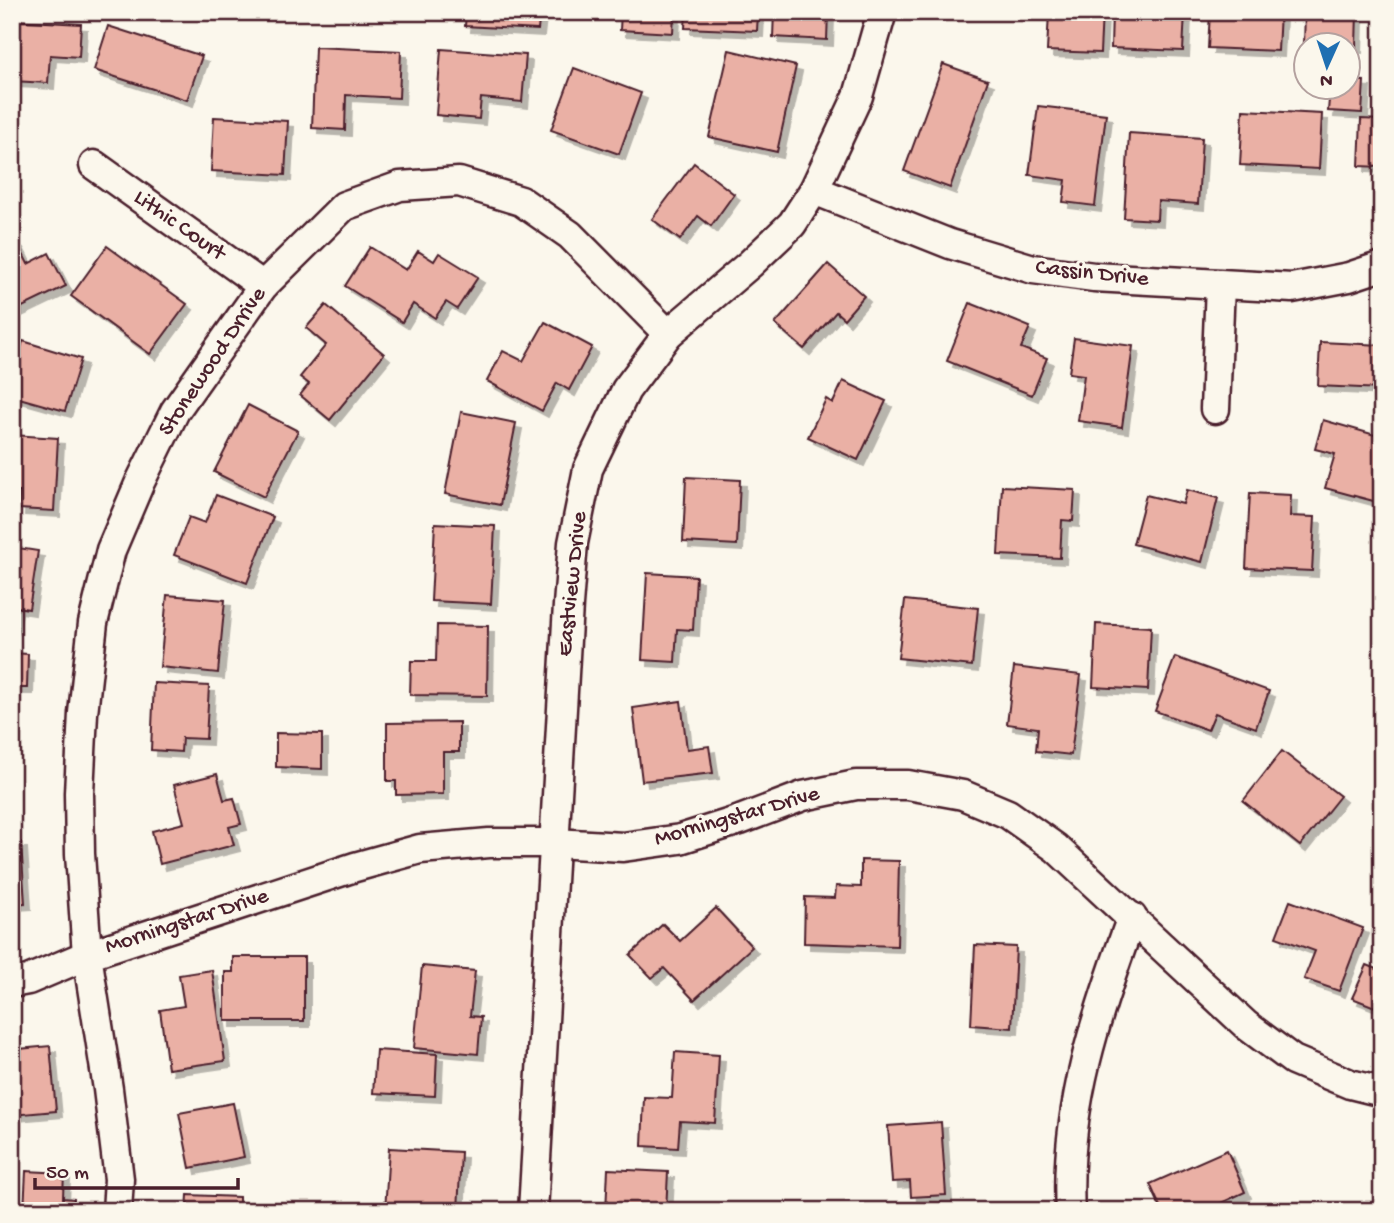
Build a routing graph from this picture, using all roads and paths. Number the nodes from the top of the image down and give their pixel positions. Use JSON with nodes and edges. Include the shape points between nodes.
{"nodes":[{"id":1,"x":882,"y":12,"type":"edge"},
{"id":2,"x":94,"y":165,"type":"dead end"},
{"id":3,"x":814,"y":190,"type":"junction"},
{"id":4,"x":1382,"y":266,"type":"edge"},
{"id":5,"x":1220,"y":285,"type":"junction"},
{"id":6,"x":263,"y":286,"type":"junction"},
{"id":7,"x":667,"y":334,"type":"junction"},
{"id":8,"x":1216,"y":410,"type":"dead end"},
{"id":9,"x":555,"y":843,"type":"junction"},
{"id":10,"x":1132,"y":917,"type":"junction"},
{"id":11,"x":87,"y":955,"type":"junction"},
{"id":12,"x":12,"y":983,"type":"edge"},
{"id":13,"x":1382,"y":1092,"type":"edge"},
{"id":14,"x":117,"y":1211,"type":"edge"},
{"id":15,"x":533,"y":1211,"type":"edge"},
{"id":16,"x":1070,"y":1211,"type":"edge"}],
"edges":[{"from":1,"to":3,"type":"street","name":"Eastview Drive","via":[[858,96]]},
{"from":2,"to":6,"type":"street","name":"Lithic Court"},
{"from":3,"to":5,"type":"street","name":"Cassin Drive","via":[[950,244],[1032,269]]},
{"from":3,"to":7,"type":"street","name":"Eastview Drive","via":[[783,232]]},
{"from":4,"to":5,"type":"street","name":"Cassin Drive","via":[[1292,288]]},
{"from":5,"to":8,"type":"street"},
{"from":6,"to":7,"type":"street","name":"Stonewood Drrive","via":[[344,206],[400,186],[460,182],[521,201],[570,235]]},
{"from":6,"to":11,"type":"street","name":"Stonewood Drrive","via":[[175,411],[111,550],[93,623],[83,713],[80,854]]},
{"from":7,"to":9,"type":"street","name":"Eastview Drive","via":[[626,390],[588,469],[573,542]]},
{"from":9,"to":10,"type":"street","name":"Morningstar Drive","via":[[623,847],[680,839],[803,796],[856,785],[908,785],[963,795],[1008,814],[1056,848]]},
{"from":9,"to":11,"type":"street","name":"Morningstar Drive","via":[[420,849]]},
{"from":9,"to":15,"type":"street","name":"Eastview Drive"},
{"from":10,"to":13,"type":"street","name":"Morningstar Drive","via":[[1246,1026],[1293,1060]]},
{"from":10,"to":16,"type":"street","via":[[1102,999],[1076,1101]]},
{"from":11,"to":12,"type":"street","name":"Morningstar Drive"},
{"from":11,"to":14,"type":"street","name":"Stonewood Drrive","via":[[119,1179]]}]}
